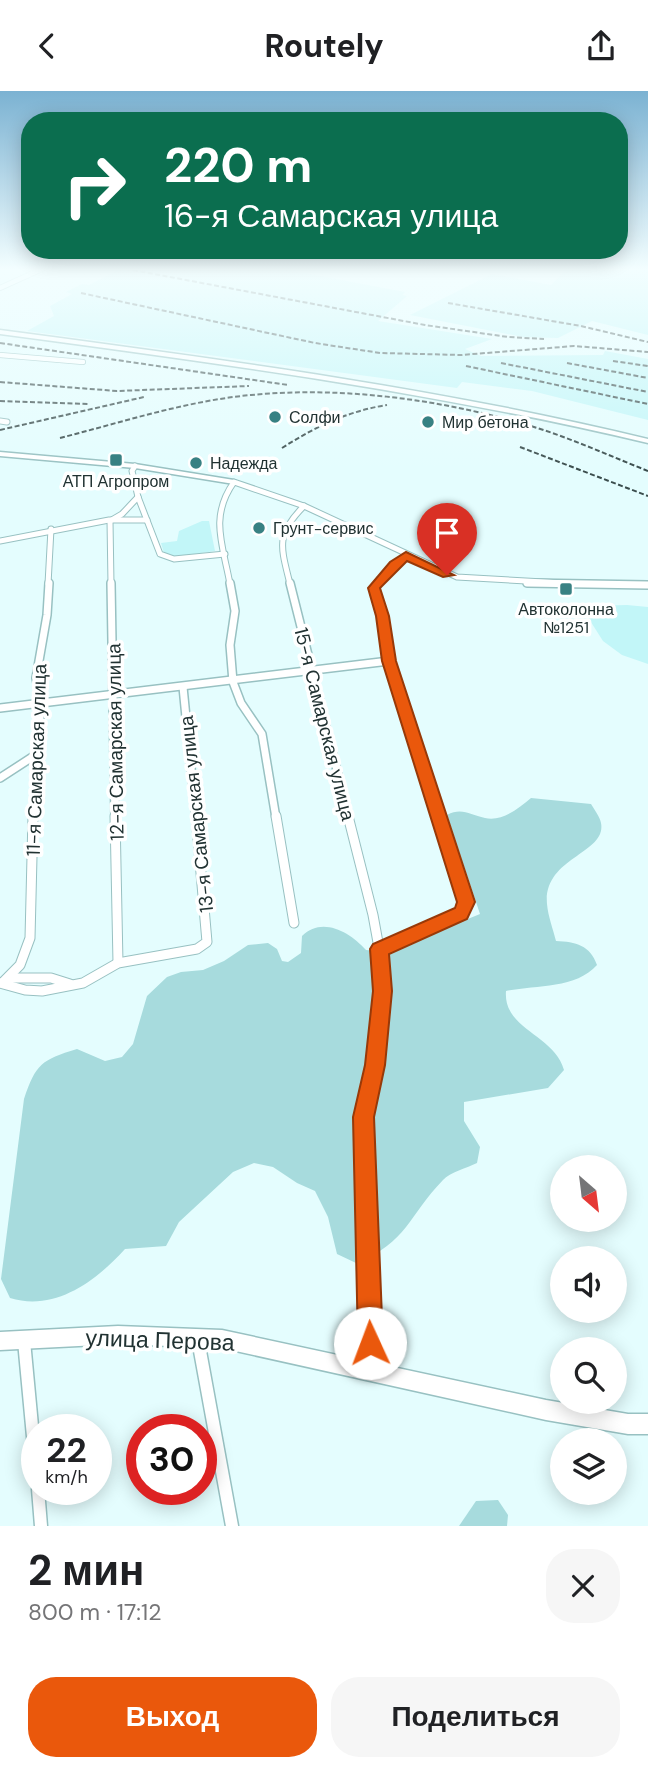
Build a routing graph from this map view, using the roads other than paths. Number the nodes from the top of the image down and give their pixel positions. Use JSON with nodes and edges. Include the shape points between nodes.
{"nodes":[{"id":1,"x":28,"y":336,"type":"edge"},
{"id":2,"x":0,"y":355,"type":"edge"},
{"id":3,"x":83,"y":362,"type":"dead end"},
{"id":4,"x":0,"y":421,"type":"edge"},
{"id":5,"x":7,"y":422,"type":"dead end"},
{"id":6,"x":648,"y":440,"type":"edge"},
{"id":7,"x":0,"y":454,"type":"edge"},
{"id":8,"x":135,"y":466,"type":"junction"},
{"id":9,"x":234,"y":482,"type":"junction"},
{"id":10,"x":138,"y":498,"type":"junction"},
{"id":11,"x":304,"y":506,"type":"junction"},
{"id":12,"x":147,"y":520,"type":"junction"},
{"id":13,"x":110,"y":521,"type":"junction"},
{"id":14,"x":51,"y":529,"type":"junction"},
{"id":15,"x":0,"y":541,"type":"edge"},
{"id":16,"x":225,"y":554,"type":"junction"},
{"id":17,"x":406,"y":556,"type":"junction"},
{"id":18,"x":648,"y":585,"type":"edge"},
{"id":19,"x":389,"y":661,"type":"junction"},
{"id":20,"x":311,"y":672,"type":"junction"},
{"id":21,"x":234,"y":681,"type":"junction"},
{"id":22,"x":183,"y":687,"type":"junction"},
{"id":23,"x":114,"y":694,"type":"junction"},
{"id":24,"x":41,"y":703,"type":"junction"},
{"id":25,"x":0,"y":708,"type":"edge"},
{"id":26,"x":37,"y":754,"type":"junction"},
{"id":27,"x":0,"y":778,"type":"edge"},
{"id":28,"x":294,"y":923,"type":"dead end"},
{"id":29,"x":380,"y":949,"type":"junction"},
{"id":30,"x":118,"y":963,"type":"junction"},
{"id":31,"x":4,"y":981,"type":"edge"},
{"id":32,"x":197,"y":1336,"type":"junction"},
{"id":33,"x":24,"y":1338,"type":"junction"},
{"id":34,"x":0,"y":1341,"type":"edge"},
{"id":35,"x":371,"y":1369,"type":"junction"},
{"id":36,"x":31,"y":1414,"type":"edge"},
{"id":37,"x":648,"y":1424,"type":"edge"},
{"id":38,"x":39,"y":1505,"type":"edge"},
{"id":39,"x":41,"y":1526,"type":"edge"},
{"id":40,"x":232,"y":1526,"type":"edge"}],
"edges":[{"from":1,"to":6,"type":"street","via":[[408,390],[566,419]]},
{"from":2,"to":3,"type":"street"},
{"from":4,"to":5,"type":"street"},
{"from":7,"to":8,"type":"street"},
{"from":8,"to":9,"type":"street"},
{"from":8,"to":10,"type":"street","via":[[132,475]]},
{"from":9,"to":11,"type":"street"},
{"from":9,"to":16,"type":"street","via":[[219,513]]},
{"from":10,"to":12,"type":"street"},
{"from":10,"to":13,"type":"street"},
{"from":11,"to":17,"type":"street"},
{"from":11,"to":20,"type":"street","name":"15-я Самарская улица","via":[[286,524],[282,551]]},
{"from":12,"to":13,"type":"street"},
{"from":12,"to":16,"type":"street","via":[[160,554],[166,558]]},
{"from":13,"to":14,"type":"street"},
{"from":13,"to":23,"type":"street","name":"12-я Самарская улица"},
{"from":14,"to":15,"type":"street"},
{"from":14,"to":24,"type":"street","name":"11-я Самарская улица","via":[[47,615],[36,678]]},
{"from":16,"to":21,"type":"street","via":[[235,611]]},
{"from":17,"to":18,"type":"street","via":[[447,575],[468,579]]},
{"from":17,"to":19,"type":"street","via":[[374,588]]},
{"from":19,"to":20,"type":"street"},
{"from":19,"to":29,"type":"street","via":[[466,902],[461,914]]},
{"from":20,"to":21,"type":"street"},
{"from":20,"to":29,"type":"street","name":"15-я Самарская улица"},
{"from":21,"to":22,"type":"street"},
{"from":21,"to":28,"type":"street","via":[[241,702],[262,734]]},
{"from":22,"to":23,"type":"street"},
{"from":22,"to":30,"type":"street","name":"13-я Самарская улица","via":[[207,942],[197,949]]},
{"from":23,"to":24,"type":"street"},
{"from":23,"to":30,"type":"street","name":"12-я Самарская улица"},
{"from":24,"to":25,"type":"street"},
{"from":24,"to":26,"type":"street","name":"11-я Самарская улица"},
{"from":26,"to":27,"type":"street"},
{"from":26,"to":31,"type":"street","name":"11-я Самарская улица","via":[[30,938],[26,953]]},
{"from":29,"to":35,"type":"street","name":"15-я Самарская улица","via":[[383,991],[375,1065],[363,1117]]},
{"from":30,"to":31,"type":"street","via":[[73,985],[51,978]]},
{"from":32,"to":33,"type":"street","name":"улица Перова"},
{"from":32,"to":35,"type":"street","name":"улица Перова"},
{"from":32,"to":40,"type":"street"},
{"from":33,"to":34,"type":"street","name":"улица Перова"},
{"from":33,"to":36,"type":"street"},
{"from":35,"to":37,"type":"street","name":"улица Перова","via":[[546,1410]]},
{"from":38,"to":39,"type":"street"}]}
